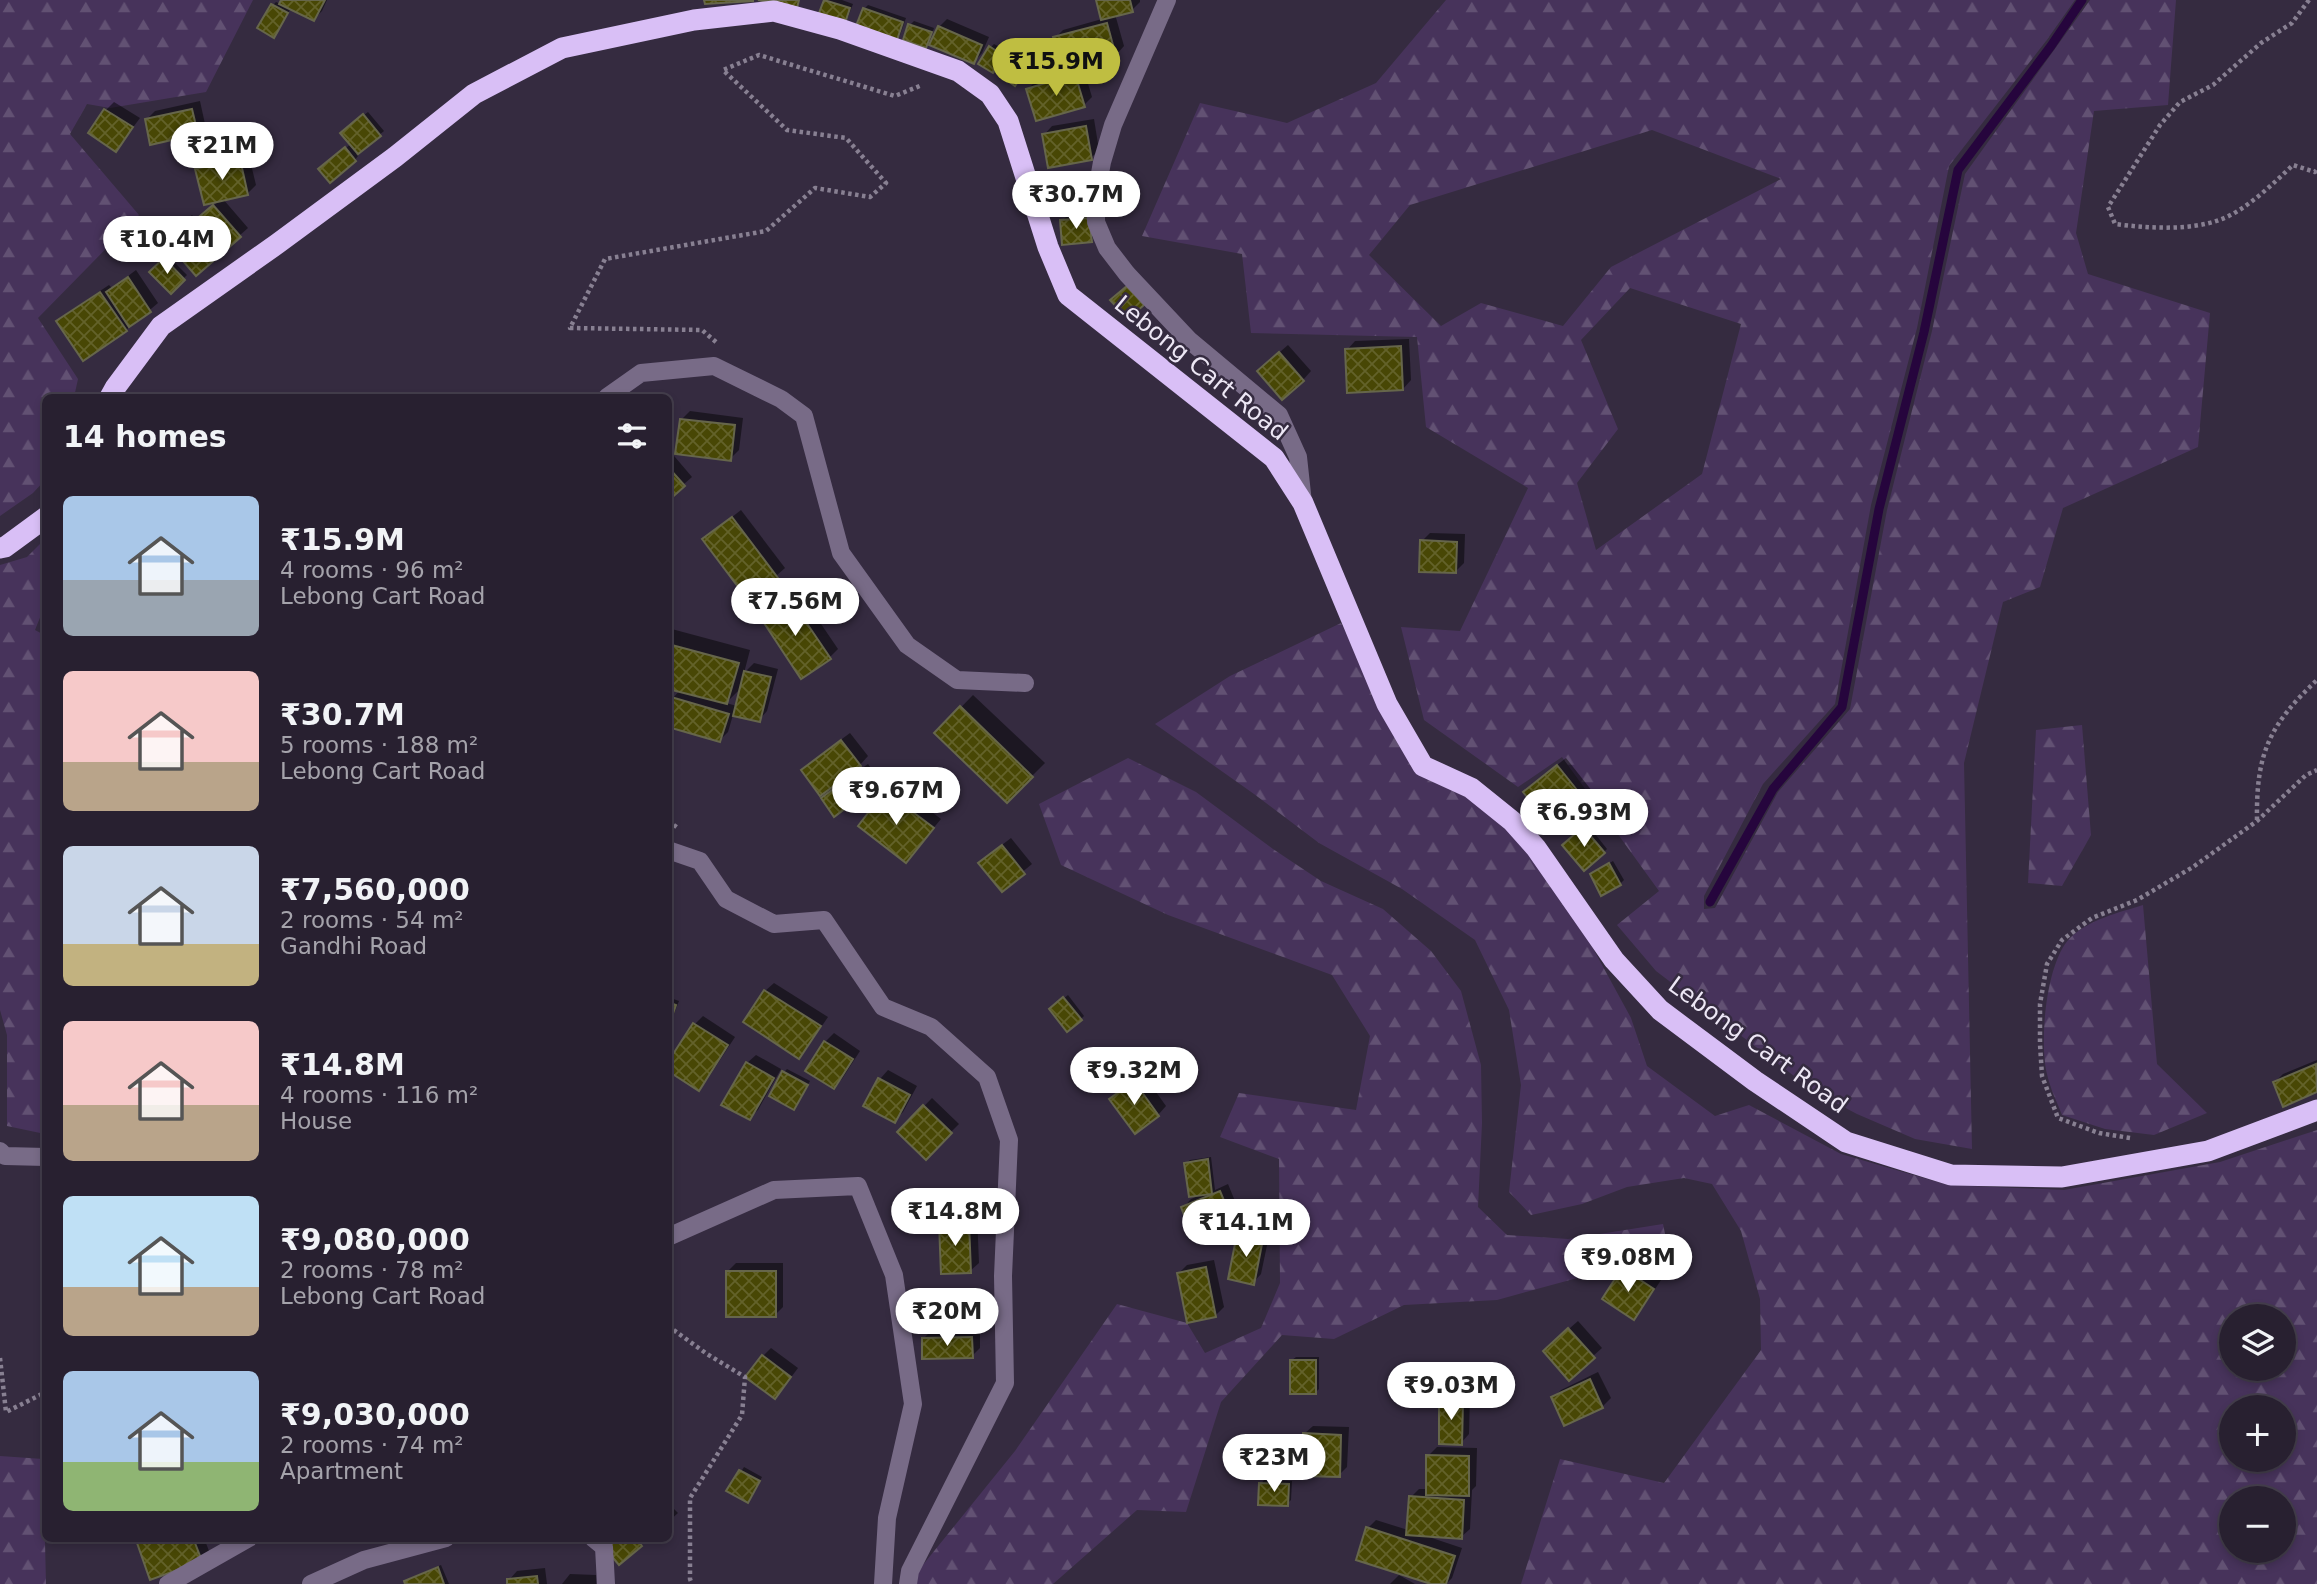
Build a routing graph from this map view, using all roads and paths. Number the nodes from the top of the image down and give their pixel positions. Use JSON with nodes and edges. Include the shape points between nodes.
{"nodes":[{"id":1,"x":1167,"y":0,"type":"edge"},
{"id":2,"x":2309,"y":0,"type":"edge"},
{"id":3,"x":958,"y":71,"type":"junction"},
{"id":4,"x":2317,"y":170,"type":"edge"},
{"id":5,"x":722,"y":347,"type":"dead end"},
{"id":6,"x":112,"y":394,"type":"edge"},
{"id":7,"x":611,"y":394,"type":"edge"},
{"id":8,"x":1303,"y":503,"type":"junction"},
{"id":9,"x":42,"y":520,"type":"edge"},
{"id":10,"x":0,"y":548,"type":"edge"},
{"id":11,"x":2317,"y":680,"type":"edge"},
{"id":12,"x":1025,"y":683,"type":"dead end"},
{"id":13,"x":2317,"y":770,"type":"edge"},
{"id":14,"x":2257,"y":821,"type":"junction"},
{"id":15,"x":672,"y":851,"type":"edge"},
{"id":16,"x":2317,"y":1110,"type":"edge"},
{"id":17,"x":2137,"y":1139,"type":"dead end"},
{"id":18,"x":0,"y":1152,"type":"edge"},
{"id":19,"x":42,"y":1157,"type":"edge"},
{"id":20,"x":672,"y":1235,"type":"edge"},
{"id":21,"x":672,"y":1329,"type":"edge"},
{"id":22,"x":0,"y":1358,"type":"edge"},
{"id":23,"x":42,"y":1394,"type":"edge"},
{"id":24,"x":242,"y":1542,"type":"edge"},
{"id":25,"x":431,"y":1542,"type":"edge"},
{"id":26,"x":598,"y":1542,"type":"edge"},
{"id":27,"x":168,"y":1584,"type":"edge"},
{"id":28,"x":311,"y":1584,"type":"edge"},
{"id":29,"x":606,"y":1584,"type":"edge"},
{"id":30,"x":692,"y":1584,"type":"edge"},
{"id":31,"x":883,"y":1584,"type":"edge"},
{"id":32,"x":908,"y":1584,"type":"edge"}],
"edges":[{"from":1,"to":8,"type":"street","via":[[1102,162],[1096,222],[1107,248],[1127,274],[1189,340],[1279,415],[1297,457]]},
{"from":2,"to":4,"type":"path","via":[[2292,23],[2213,85],[2180,102],[2108,207],[2115,224],[2146,228],[2200,225],[2221,220],[2240,208],[2293,165]]},
{"from":3,"to":5,"type":"path","via":[[895,96],[759,55],[723,70],[787,130],[846,138],[886,183],[870,197],[815,188],[766,231],[605,259],[570,327],[702,330]]},
{"from":3,"to":6,"type":"highway","name":"Lebong Cart Road","via":[[774,10],[694,20],[562,48],[474,94],[395,157],[161,326]]},
{"from":3,"to":8,"type":"highway","name":"Lebong Cart Road","via":[[990,94],[1008,121],[1068,295],[1274,458]]},
{"from":7,"to":12,"type":"street","via":[[641,373],[715,366],[781,399],[804,416],[841,553],[907,645],[957,680]]},
{"from":8,"to":16,"type":"highway","name":"Lebong Cart Road","via":[[1387,705],[1423,766],[1471,788],[1512,821],[1614,960],[1660,1010],[1846,1142],[1951,1175],[2062,1177],[2208,1151]]},
{"from":9,"to":10,"type":"highway"},
{"from":11,"to":14,"type":"path","via":[[2274,729],[2260,762]]},
{"from":13,"to":14,"type":"path"},
{"from":14,"to":17,"type":"path","via":[[2137,900],[2092,918],[2062,940],[2047,964],[2040,1004],[2042,1076],[2058,1118],[2099,1133]]},
{"from":15,"to":32,"type":"street","via":[[700,861],[726,900],[774,925],[824,920],[883,1007],[931,1027],[988,1077],[1009,1140],[1003,1276],[1005,1383],[910,1571]]},
{"from":18,"to":19,"type":"street"},
{"from":20,"to":31,"type":"street","via":[[774,1190],[858,1186],[894,1275],[913,1404],[887,1518]]},
{"from":21,"to":30,"type":"path","via":[[745,1377],[741,1415],[690,1498]]},
{"from":22,"to":23,"type":"path","via":[[6,1412]]},
{"from":24,"to":27,"type":"street"},
{"from":25,"to":28,"type":"street","via":[[365,1560]]},
{"from":26,"to":29,"type":"street","via":[[604,1547]]}]}
